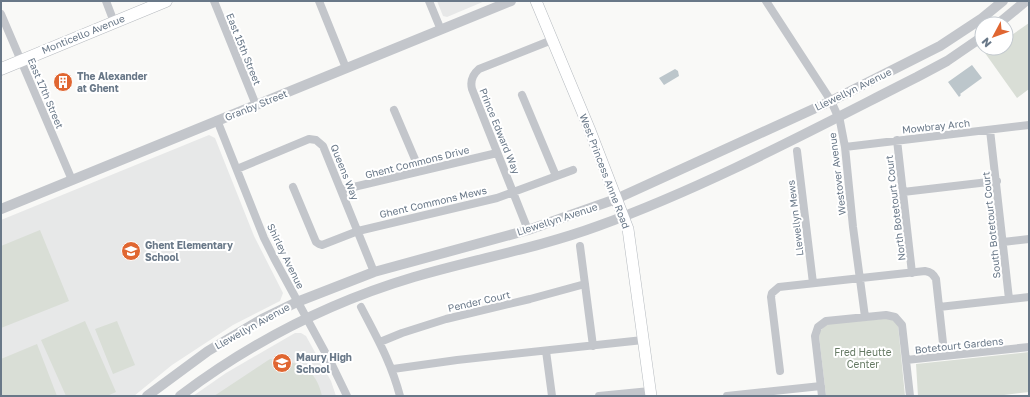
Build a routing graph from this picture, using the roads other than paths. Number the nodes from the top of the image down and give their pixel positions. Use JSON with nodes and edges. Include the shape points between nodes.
{"nodes":[{"id":1,"x":106,"y":1,"type":"edge"},
{"id":2,"x":166,"y":1,"type":"edge"},
{"id":3,"x":214,"y":1,"type":"edge"},
{"id":4,"x":319,"y":1,"type":"edge"},
{"id":5,"x":429,"y":1,"type":"edge"},
{"id":6,"x":511,"y":1,"type":"edge"},
{"id":7,"x":536,"y":1,"type":"edge"},
{"id":8,"x":766,"y":1,"type":"edge"},
{"id":9,"x":1003,"y":1,"type":"edge"},
{"id":10,"x":1026,"y":1,"type":"edge"},
{"id":11,"x":1,"y":14,"type":"edge"},
{"id":12,"x":1008,"y":16,"type":"edge"},
{"id":13,"x":114,"y":22,"type":"junction"},
{"id":14,"x":441,"y":30,"type":"junction"},
{"id":15,"x":552,"y":40,"type":"junction"},
{"id":16,"x":974,"y":42,"type":"edge"},
{"id":17,"x":21,"y":60,"type":"junction"},
{"id":18,"x":346,"y":68,"type":"junction"},
{"id":19,"x":1,"y":69,"type":"edge"},
{"id":20,"x":522,"y":95,"type":"dead end"},
{"id":21,"x":831,"y":101,"type":"junction"},
{"id":22,"x":256,"y":105,"type":"junction"},
{"id":23,"x":394,"y":110,"type":"dead end"},
{"id":24,"x":838,"y":117,"type":"junction"},
{"id":25,"x":217,"y":120,"type":"junction"},
{"id":26,"x":1029,"y":125,"type":"edge"},
{"id":27,"x":990,"y":130,"type":"junction"},
{"id":28,"x":897,"y":140,"type":"junction"},
{"id":29,"x":845,"y":147,"type":"junction"},
{"id":30,"x":797,"y":151,"type":"dead end"},
{"id":31,"x":497,"y":152,"type":"junction"},
{"id":32,"x":237,"y":169,"type":"junction"},
{"id":33,"x":573,"y":170,"type":"dead end"},
{"id":34,"x":420,"y":171,"type":"junction"},
{"id":35,"x":556,"y":176,"type":"junction"},
{"id":36,"x":72,"y":180,"type":"junction"},
{"id":37,"x":997,"y":181,"type":"junction"},
{"id":38,"x":293,"y":187,"type":"dead end"},
{"id":39,"x":341,"y":190,"type":"junction"},
{"id":40,"x":517,"y":190,"type":"junction"},
{"id":41,"x":903,"y":192,"type":"junction"},
{"id":42,"x":616,"y":199,"type":"junction"},
{"id":43,"x":1,"y":209,"type":"edge"},
{"id":44,"x":623,"y":217,"type":"junction"},
{"id":45,"x":528,"y":230,"type":"junction"},
{"id":46,"x":354,"y":232,"type":"junction"},
{"id":47,"x":1029,"y":239,"type":"edge"},
{"id":48,"x":1003,"y":242,"type":"junction"},
{"id":49,"x":580,"y":246,"type":"dead end"},
{"id":50,"x":374,"y":272,"type":"junction"},
{"id":51,"x":912,"y":273,"type":"junction"},
{"id":52,"x":860,"y":278,"type":"junction"},
{"id":53,"x":813,"y":283,"type":"junction"},
{"id":54,"x":585,"y":284,"type":"junction"},
{"id":55,"x":1029,"y":297,"type":"edge"},
{"id":56,"x":1009,"y":299,"type":"junction"},
{"id":57,"x":297,"y":302,"type":"junction"},
{"id":58,"x":361,"y":307,"type":"dead end"},
{"id":59,"x":940,"y":307,"type":"junction"},
{"id":60,"x":865,"y":317,"type":"junction"},
{"id":61,"x":307,"y":319,"type":"junction"},
{"id":62,"x":643,"y":340,"type":"junction"},
{"id":63,"x":380,"y":342,"type":"junction"},
{"id":64,"x":944,"y":343,"type":"dead end"},
{"id":65,"x":593,"y":346,"type":"junction"},
{"id":66,"x":1029,"y":347,"type":"edge"},
{"id":67,"x":546,"y":351,"type":"junction"},
{"id":68,"x":906,"y":360,"type":"junction"},
{"id":69,"x":393,"y":369,"type":"junction"},
{"id":70,"x":780,"y":371,"type":"dead end"},
{"id":71,"x":821,"y":386,"type":"junction"},
{"id":72,"x":651,"y":393,"type":"edge"},
{"id":73,"x":147,"y":396,"type":"edge"},
{"id":74,"x":180,"y":396,"type":"edge"},
{"id":75,"x":346,"y":396,"type":"edge"},
{"id":76,"x":400,"y":396,"type":"edge"},
{"id":77,"x":552,"y":396,"type":"edge"},
{"id":78,"x":599,"y":396,"type":"edge"},
{"id":79,"x":727,"y":396,"type":"edge"},
{"id":80,"x":822,"y":396,"type":"edge"},
{"id":81,"x":910,"y":396,"type":"edge"}],
"edges":[{"from":1,"to":13,"type":"street"},
{"from":2,"to":13,"type":"main road","name":"Monticello Avenue"},
{"from":3,"to":22,"type":"street","name":"East 15th Street"},
{"from":4,"to":18,"type":"street"},
{"from":5,"to":14,"type":"street"},
{"from":6,"to":14,"type":"street","name":"Granby Street"},
{"from":7,"to":15,"type":"main road","name":"West Princess Anne Road"},
{"from":8,"to":21,"type":"street","name":"Westover Avenue"},
{"from":9,"to":21,"type":"street","name":"Llewellyn Avenue","via":[[940,46]]},
{"from":10,"to":12,"type":"street"},
{"from":11,"to":17,"type":"street","name":"East 17th Street"},
{"from":13,"to":17,"type":"main road","name":"Monticello Avenue"},
{"from":14,"to":18,"type":"street","name":"Granby Street"},
{"from":15,"to":31,"type":"street","name":"Prince Edward Way","via":[[479,69],[472,77],[472,89]]},
{"from":15,"to":42,"type":"main road","name":"West Princess Anne Road"},
{"from":16,"to":24,"type":"street","name":"Llewellyn Avenue","via":[[947,61]]},
{"from":17,"to":19,"type":"main road","name":"Monticello Avenue"},
{"from":17,"to":36,"type":"street","name":"East 17th Street"},
{"from":18,"to":22,"type":"street","name":"Granby Street"},
{"from":20,"to":35,"type":"street"},
{"from":21,"to":24,"type":"street","name":"Westover Avenue"},
{"from":21,"to":42,"type":"street","name":"Llewellyn Avenue"},
{"from":22,"to":25,"type":"street","name":"Granby Street"},
{"from":23,"to":34,"type":"street"},
{"from":24,"to":29,"type":"street","name":"Westover Avenue"},
{"from":24,"to":44,"type":"street","name":"Llewellyn Avenue","via":[[726,173]]},
{"from":25,"to":32,"type":"street","name":"Shirley Avenue"},
{"from":25,"to":36,"type":"street","name":"Granby Street"},
{"from":26,"to":27,"type":"street","name":"Mowbray Arch"},
{"from":27,"to":28,"type":"street","name":"Mowbray Arch"},
{"from":27,"to":37,"type":"street","name":"South Botetourt Court"},
{"from":28,"to":29,"type":"street","name":"Mowbray Arch"},
{"from":28,"to":41,"type":"street","name":"North Botetourt Court"},
{"from":29,"to":52,"type":"street","name":"Westover Avenue"},
{"from":30,"to":53,"type":"street","name":"Llewellyn Mews"},
{"from":31,"to":34,"type":"street","name":"Ghent Commons Drive"},
{"from":31,"to":40,"type":"street","name":"Prince Edward Way"},
{"from":32,"to":39,"type":"street","name":"Queens Way","via":[[310,139],[316,140],[323,146]]},
{"from":32,"to":57,"type":"street","name":"Shirley Avenue","via":[[264,238]]},
{"from":33,"to":35,"type":"street","name":"Ghent Commons Mews"},
{"from":34,"to":39,"type":"street","name":"Ghent Commons Drive"},
{"from":35,"to":40,"type":"street","name":"Ghent Commons Mews"},
{"from":36,"to":43,"type":"street","name":"Granby Street"},
{"from":37,"to":41,"type":"street"},
{"from":37,"to":48,"type":"street","name":"South Botetourt Court"},
{"from":38,"to":46,"type":"street","name":"Ghent Commons Mews","via":[[316,242],[322,245]]},
{"from":39,"to":46,"type":"street","name":"Queens Way"},
{"from":40,"to":45,"type":"street","name":"Prince Edward Way"},
{"from":40,"to":46,"type":"street","name":"Ghent Commons Mews","via":[[497,198]]},
{"from":41,"to":51,"type":"street","name":"North Botetourt Court"},
{"from":42,"to":44,"type":"main road","name":"West Princess Anne Road"},
{"from":42,"to":45,"type":"street","name":"Llewellyn Avenue"},
{"from":44,"to":61,"type":"street","name":"Llewellyn Avenue","via":[[543,244],[412,278],[360,295]]},
{"from":44,"to":62,"type":"main road","name":"West Princess Anne Road","via":[[628,229]]},
{"from":45,"to":50,"type":"street","name":"Llewellyn Avenue"},
{"from":46,"to":50,"type":"street","name":"Queens Way"},
{"from":47,"to":48,"type":"street"},
{"from":48,"to":56,"type":"street","name":"South Botetourt Court"},
{"from":49,"to":54,"type":"street"},
{"from":50,"to":57,"type":"street","name":"Llewellyn Avenue"},
{"from":51,"to":52,"type":"street"},
{"from":51,"to":59,"type":"street","via":[[925,271],[933,274]]},
{"from":52,"to":53,"type":"street"},
{"from":52,"to":60,"type":"street","name":"Westover Avenue"},
{"from":53,"to":70,"type":"street","via":[[779,287],[772,293]]},
{"from":54,"to":63,"type":"street","name":"Pender Court","via":[[446,320]]},
{"from":54,"to":65,"type":"street"},
{"from":55,"to":56,"type":"street"},
{"from":56,"to":59,"type":"street"},
{"from":57,"to":61,"type":"street","name":"Shirley Avenue"},
{"from":57,"to":73,"type":"street","name":"Llewellyn Avenue","via":[[256,322],[208,351]]},
{"from":58,"to":63,"type":"street"},
{"from":59,"to":64,"type":"street"},
{"from":60,"to":68,"type":"street","name":"Botetourt Gardens","via":[[890,315],[899,321],[902,325]]},
{"from":60,"to":71,"type":"street","name":"Botetourt Gardens","via":[[826,321],[818,327],[815,336]]},
{"from":61,"to":74,"type":"street","name":"Llewellyn Avenue","via":[[232,360]]},
{"from":61,"to":75,"type":"street","name":"Shirley Avenue"},
{"from":62,"to":65,"type":"street"},
{"from":62,"to":72,"type":"main road","name":"West Princess Anne Road"},
{"from":63,"to":69,"type":"street"},
{"from":65,"to":67,"type":"street"},
{"from":66,"to":68,"type":"street","name":"Botetourt Gardens"},
{"from":67,"to":69,"type":"street"},
{"from":67,"to":77,"type":"street"},
{"from":68,"to":81,"type":"street"},
{"from":69,"to":76,"type":"street"},
{"from":71,"to":79,"type":"street"},
{"from":71,"to":80,"type":"street"},
{"from":72,"to":78,"type":"street"}]}
